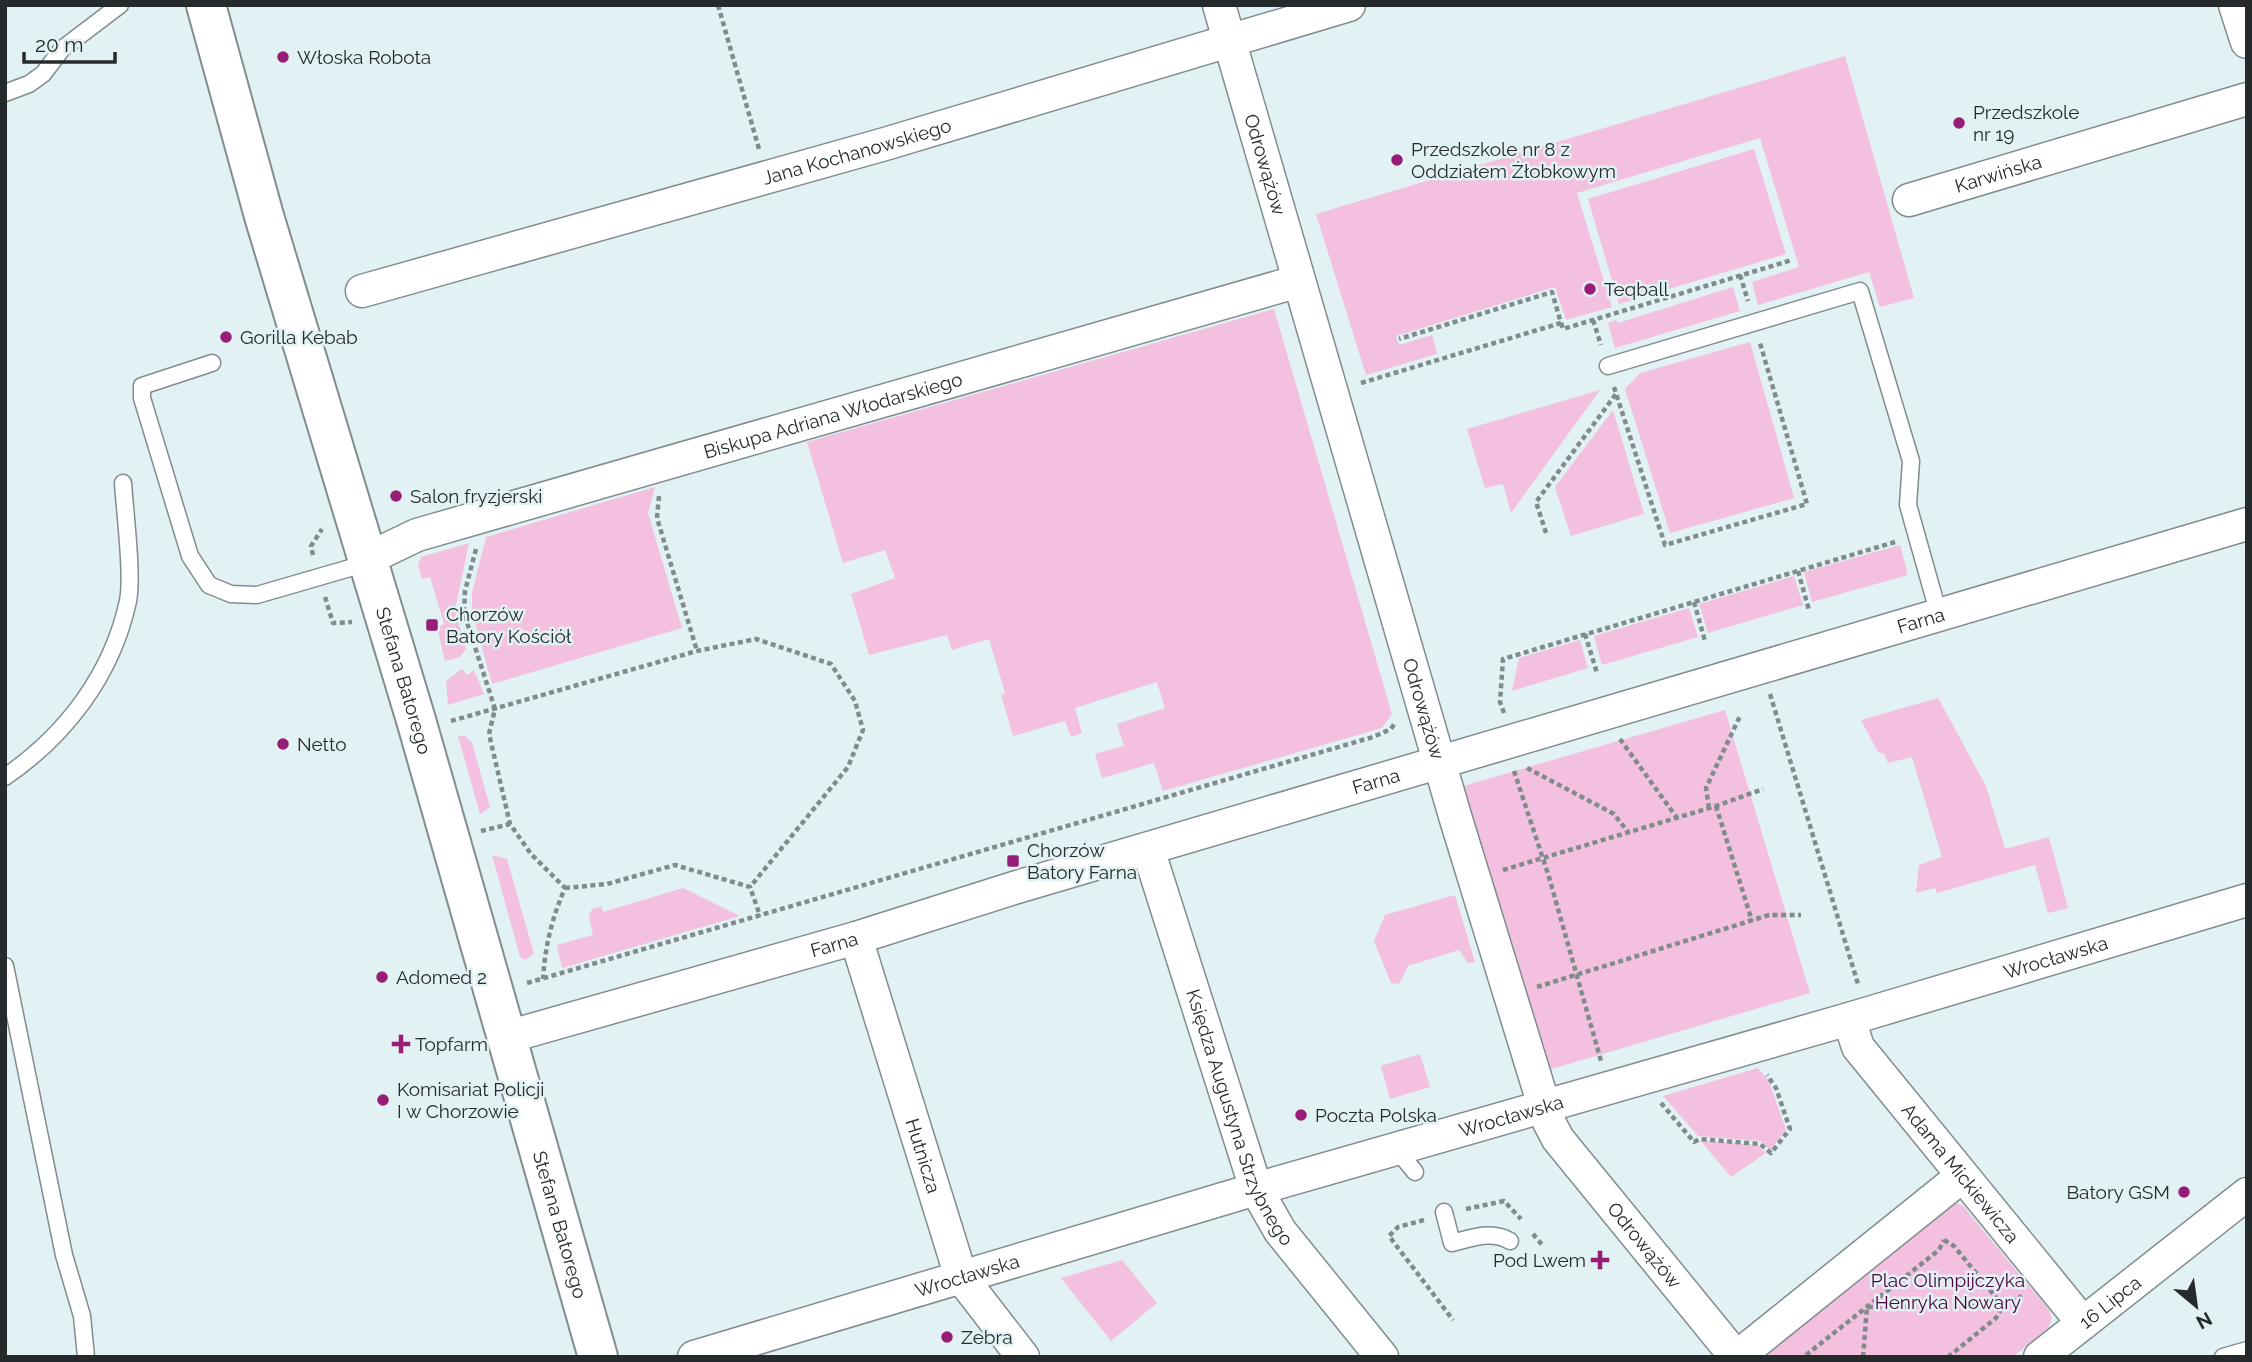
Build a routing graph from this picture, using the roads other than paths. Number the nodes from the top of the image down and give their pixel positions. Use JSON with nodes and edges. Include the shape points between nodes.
{"nodes":[{"id":1,"x":120,"y":5,"type":"edge"},
{"id":2,"x":206,"y":5,"type":"edge"},
{"id":3,"x":1219,"y":5,"type":"edge"},
{"id":4,"x":1349,"y":5,"type":"edge"},
{"id":5,"x":2235,"y":5,"type":"edge"},
{"id":6,"x":1229,"y":41,"type":"junction"},
{"id":7,"x":2247,"y":42,"type":"edge"},
{"id":8,"x":5,"y":93,"type":"edge"},
{"id":9,"x":2247,"y":99,"type":"edge"},
{"id":10,"x":1909,"y":200,"type":"dead end"},
{"id":11,"x":1300,"y":281,"type":"junction"},
{"id":12,"x":362,"y":291,"type":"dead end"},
{"id":13,"x":212,"y":363,"type":"dead end"},
{"id":14,"x":1608,"y":366,"type":"road end"},
{"id":15,"x":123,"y":484,"type":"dead end"},
{"id":16,"x":2247,"y":524,"type":"edge"},
{"id":17,"x":369,"y":558,"type":"junction"},
{"id":18,"x":1939,"y":615,"type":"junction"},
{"id":19,"x":1441,"y":763,"type":"junction"},
{"id":20,"x":5,"y":777,"type":"edge"},
{"id":21,"x":1148,"y":849,"type":"junction"},
{"id":22,"x":2247,"y":900,"type":"edge"},
{"id":23,"x":856,"y":939,"type":"junction"},
{"id":24,"x":5,"y":966,"type":"edge"},
{"id":25,"x":1849,"y":1019,"type":"junction"},
{"id":26,"x":507,"y":1037,"type":"junction"},
{"id":27,"x":1544,"y":1108,"type":"junction"},
{"id":28,"x":1961,"y":1177,"type":"junction"},
{"id":29,"x":1256,"y":1189,"type":"junction"},
{"id":30,"x":2247,"y":1194,"type":"edge"},
{"id":31,"x":1444,"y":1212,"type":"dead end"},
{"id":32,"x":1510,"y":1241,"type":"dead end"},
{"id":33,"x":961,"y":1277,"type":"junction"},
{"id":34,"x":2083,"y":1323,"type":"junction"},
{"id":35,"x":2247,"y":1350,"type":"edge"},
{"id":36,"x":2053,"y":1353,"type":"edge"},
{"id":37,"x":86,"y":1357,"type":"edge"},
{"id":38,"x":598,"y":1357,"type":"edge"},
{"id":39,"x":694,"y":1357,"type":"edge"},
{"id":40,"x":1023,"y":1357,"type":"edge"},
{"id":41,"x":1382,"y":1357,"type":"edge"},
{"id":42,"x":1737,"y":1357,"type":"edge"},
{"id":43,"x":2223,"y":1357,"type":"edge"}],
"edges":[{"from":1,"to":8,"type":"lane","via":[[62,49],[43,74]]},
{"from":2,"to":17,"type":"street","name":"Stefana Batorego","via":[[264,216]]},
{"from":3,"to":6,"type":"street","name":"Odrowążów"},
{"from":4,"to":6,"type":"street","name":"Jana Kochanowskiego"},
{"from":5,"to":7,"type":"street"},
{"from":6,"to":11,"type":"street","name":"Odrowążów"},
{"from":6,"to":12,"type":"street","name":"Jana Kochanowskiego","via":[[885,145]]},
{"from":9,"to":10,"type":"street","name":"Karwińska"},
{"from":11,"to":17,"type":"street","name":"Biskupa Adriana Włodarskiego","via":[[417,535]]},
{"from":11,"to":19,"type":"street","name":"Odrowążów"},
{"from":13,"to":17,"type":"lane","via":[[142,386],[190,556],[204,581],[228,593],[257,595],[350,568]]},
{"from":14,"to":18,"type":"lane","via":[[1860,291],[1911,461],[1908,505]]},
{"from":15,"to":20,"type":"lane","via":[[128,599],[109,661],[77,713]]},
{"from":16,"to":18,"type":"street","name":"Farna"},
{"from":17,"to":26,"type":"street","name":"Stefana Batorego"},
{"from":18,"to":19,"type":"street","name":"Farna"},
{"from":19,"to":21,"type":"street","name":"Farna"},
{"from":19,"to":27,"type":"street","name":"Odrowążów"},
{"from":21,"to":23,"type":"street","name":"Farna"},
{"from":21,"to":29,"type":"street","name":"Księdza Augustyna Strzybnego"},
{"from":22,"to":25,"type":"street","name":"Wrocławska"},
{"from":23,"to":26,"type":"street","name":"Farna"},
{"from":23,"to":33,"type":"street","name":"Hutnicza"},
{"from":24,"to":37,"type":"lane","via":[[64,1255],[82,1316]]},
{"from":25,"to":27,"type":"street","name":"Wrocławska"},
{"from":25,"to":28,"type":"street","name":"Adama Mickiewicza","via":[[1858,1047]]},
{"from":26,"to":38,"type":"street","name":"Stefana Batorego"},
{"from":27,"to":29,"type":"street","name":"Wrocławska","via":[[1406,1161]]},
{"from":27,"to":42,"type":"street","name":"Odrowążów","via":[[1558,1139]]},
{"from":28,"to":34,"type":"street","name":"Adama Mickiewicza"},
{"from":28,"to":42,"type":"street"},
{"from":29,"to":33,"type":"street","name":"Wrocławska"},
{"from":29,"to":41,"type":"street","name":"Księdza Augustyna Strzybnego","via":[[1280,1231]]},
{"from":30,"to":34,"type":"street","name":"16 Lipca"},
{"from":31,"to":32,"type":"lane","via":[[1452,1243],[1481,1235]]},
{"from":33,"to":39,"type":"street","name":"Wrocławska"},
{"from":33,"to":40,"type":"street","name":"Hutnicza"},
{"from":34,"to":36,"type":"street","name":"16 Lipca"},
{"from":35,"to":43,"type":"lane"}]}
